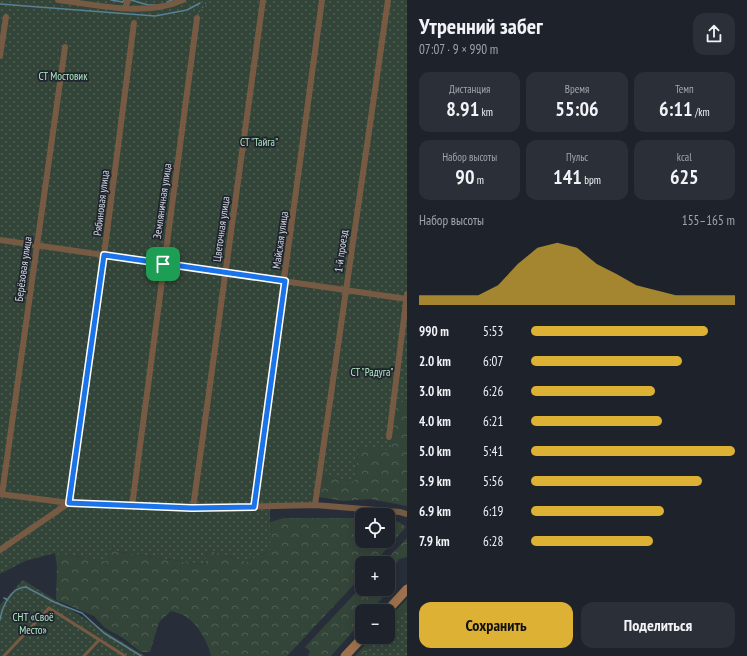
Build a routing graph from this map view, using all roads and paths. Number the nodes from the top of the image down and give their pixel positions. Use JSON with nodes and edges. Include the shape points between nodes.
{"nodes":[{"id":1,"x":58,"y":0,"type":"edge"},
{"id":2,"x":128,"y":0,"type":"edge"},
{"id":3,"x":182,"y":0,"type":"edge"},
{"id":4,"x":208,"y":0,"type":"edge"},
{"id":5,"x":263,"y":0,"type":"edge"},
{"id":6,"x":322,"y":0,"type":"edge"},
{"id":7,"x":388,"y":0,"type":"edge"},
{"id":8,"x":125,"y":8,"type":"junction"},
{"id":9,"x":6,"y":17,"type":"dead end"},
{"id":10,"x":197,"y":18,"type":"joint"},
{"id":11,"x":134,"y":23,"type":"dead end"},
{"id":12,"x":65,"y":48,"type":"dead end"},
{"id":13,"x":0,"y":56,"type":"edge"},
{"id":14,"x":0,"y":240,"type":"edge"},
{"id":15,"x":36,"y":246,"type":"junction"},
{"id":16,"x":104,"y":255,"type":"junction"},
{"id":17,"x":163,"y":264,"type":"junction"},
{"id":18,"x":225,"y":272,"type":"junction"},
{"id":19,"x":285,"y":281,"type":"junction"},
{"id":20,"x":346,"y":290,"type":"junction"},
{"id":21,"x":407,"y":297,"type":"edge"},
{"id":22,"x":389,"y":436,"type":"dead end"},
{"id":23,"x":1,"y":494,"type":"edge"},
{"id":24,"x":69,"y":503,"type":"junction"},
{"id":25,"x":314,"y":505,"type":"junction"},
{"id":26,"x":132,"y":506,"type":"junction"},
{"id":27,"x":254,"y":507,"type":"junction"},
{"id":28,"x":192,"y":508,"type":"junction"},
{"id":29,"x":407,"y":514,"type":"edge"},
{"id":30,"x":0,"y":550,"type":"edge"},
{"id":31,"x":407,"y":589,"type":"edge"},
{"id":32,"x":393,"y":604,"type":"edge"},
{"id":33,"x":99,"y":640,"type":"junction"},
{"id":34,"x":356,"y":644,"type":"edge"},
{"id":35,"x":4,"y":656,"type":"edge"},
{"id":36,"x":84,"y":656,"type":"edge"},
{"id":37,"x":125,"y":656,"type":"edge"},
{"id":38,"x":345,"y":656,"type":"edge"}],
"edges":[{"from":1,"to":8,"type":"street"},
{"from":2,"to":8,"type":"street"},
{"from":3,"to":8,"type":"street","via":[[170,6],[153,9]]},
{"from":4,"to":10,"type":"path","via":[[197,14]]},
{"from":5,"to":18,"type":"street","name":"Цветочная улица"},
{"from":6,"to":19,"type":"street","name":"Майская улица"},
{"from":7,"to":20,"type":"street","name":"1-й проезд"},
{"from":9,"to":13,"type":"street"},
{"from":10,"to":17,"type":"street","name":"Земляничная улица"},
{"from":11,"to":16,"type":"street","name":"Рябиновая улица"},
{"from":12,"to":15,"type":"street","name":"Берёзовая улица"},
{"from":14,"to":15,"type":"street"},
{"from":15,"to":16,"type":"street"},
{"from":15,"to":23,"type":"street","name":"Берёзовая улица"},
{"from":16,"to":17,"type":"street"},
{"from":16,"to":24,"type":"street","name":"Рябиновая улица"},
{"from":17,"to":18,"type":"street"},
{"from":17,"to":26,"type":"street","name":"Земляничная улица"},
{"from":18,"to":19,"type":"street"},
{"from":18,"to":28,"type":"street","name":"Цветочная улица"},
{"from":19,"to":20,"type":"street"},
{"from":19,"to":27,"type":"street","name":"Майская улица"},
{"from":20,"to":21,"type":"street"},
{"from":20,"to":25,"type":"street","name":"1-й проезд"},
{"from":21,"to":22,"type":"street"},
{"from":23,"to":24,"type":"street"},
{"from":24,"to":26,"type":"street"},
{"from":24,"to":30,"type":"street"},
{"from":25,"to":27,"type":"street"},
{"from":25,"to":29,"type":"street"},
{"from":26,"to":28,"type":"street"},
{"from":27,"to":28,"type":"street"},
{"from":31,"to":32,"type":"main road"},
{"from":33,"to":35,"type":"lane","via":[[49,608]]},
{"from":33,"to":36,"type":"lane"},
{"from":33,"to":37,"type":"lane"},
{"from":34,"to":38,"type":"main road"}]}
